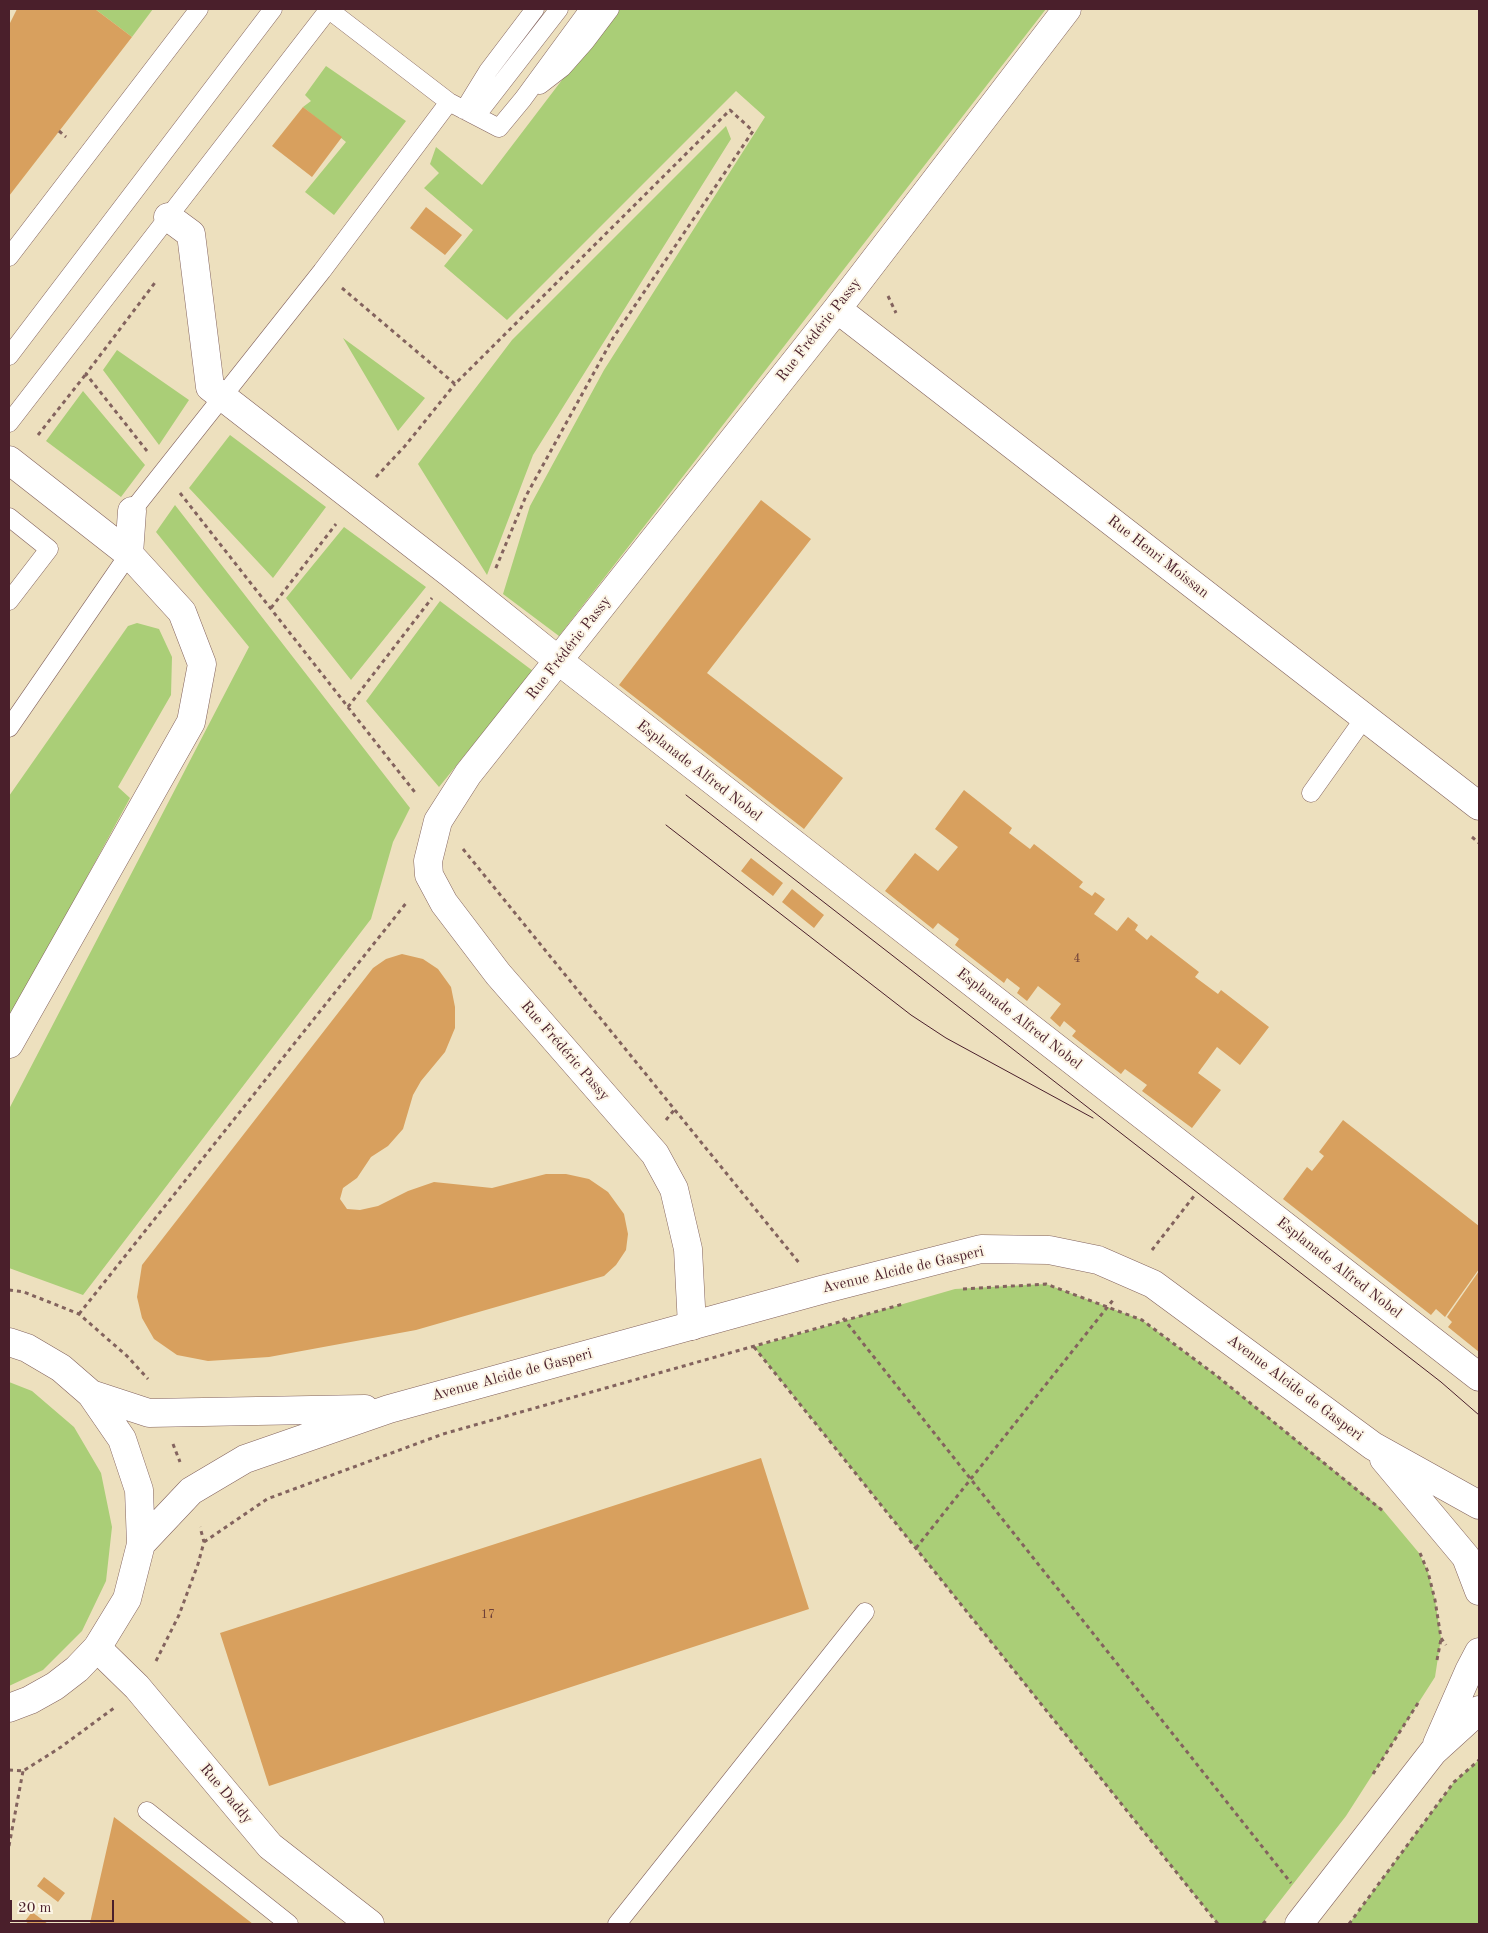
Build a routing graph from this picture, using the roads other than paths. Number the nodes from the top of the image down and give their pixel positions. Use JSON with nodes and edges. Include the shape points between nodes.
{"nodes":[{"id":1,"x":199,"y":9,"type":"edge"},
{"id":2,"x":273,"y":9,"type":"edge"},
{"id":3,"x":329,"y":9,"type":"edge"},
{"id":4,"x":535,"y":9,"type":"edge"},
{"id":5,"x":559,"y":9,"type":"edge"},
{"id":6,"x":589,"y":9,"type":"edge"},
{"id":7,"x":610,"y":9,"type":"edge"},
{"id":8,"x":1067,"y":9,"type":"edge"},
{"id":9,"x":522,"y":99,"type":"junction"},
{"id":10,"x":463,"y":109,"type":"junction"},
{"id":11,"x":168,"y":217,"type":"junction"},
{"id":12,"x":9,"y":257,"type":"edge"},
{"id":13,"x":836,"y":309,"type":"junction"},
{"id":14,"x":9,"y":356,"type":"edge"},
{"id":15,"x":222,"y":398,"type":"junction"},
{"id":16,"x":9,"y":423,"type":"edge"},
{"id":17,"x":9,"y":460,"type":"edge"},
{"id":18,"x":132,"y":511,"type":"joint"},
{"id":19,"x":9,"y":517,"type":"edge"},
{"id":20,"x":129,"y":554,"type":"junction"},
{"id":21,"x":9,"y":601,"type":"edge"},
{"id":22,"x":559,"y":661,"type":"junction"},
{"id":23,"x":1365,"y":717,"type":"junction"},
{"id":24,"x":9,"y":728,"type":"edge"},
{"id":25,"x":1312,"y":793,"type":"dead end"},
{"id":26,"x":1479,"y":806,"type":"edge"},
{"id":27,"x":9,"y":1044,"type":"edge"},
{"id":28,"x":692,"y":1326,"type":"junction"},
{"id":29,"x":9,"y":1342,"type":"edge"},
{"id":30,"x":1479,"y":1377,"type":"edge"},
{"id":31,"x":92,"y":1394,"type":"junction"},
{"id":32,"x":389,"y":1409,"type":"junction"},
{"id":33,"x":1373,"y":1446,"type":"junction"},
{"id":34,"x":1479,"y":1505,"type":"edge"},
{"id":35,"x":141,"y":1544,"type":"junction"},
{"id":36,"x":1479,"y":1586,"type":"edge"},
{"id":37,"x":1479,"y":1591,"type":"edge"},
{"id":38,"x":1479,"y":1596,"type":"edge"},
{"id":39,"x":865,"y":1612,"type":"dead end"},
{"id":40,"x":97,"y":1648,"type":"junction"},
{"id":41,"x":1474,"y":1661,"type":"edge"},
{"id":42,"x":19,"y":1704,"type":"edge"},
{"id":43,"x":1479,"y":1710,"type":"edge"},
{"id":44,"x":9,"y":1729,"type":"edge"},
{"id":45,"x":1433,"y":1752,"type":"junction"},
{"id":46,"x":146,"y":1811,"type":"dead end"},
{"id":47,"x":289,"y":1924,"type":"edge"},
{"id":48,"x":370,"y":1924,"type":"edge"},
{"id":49,"x":617,"y":1924,"type":"edge"},
{"id":50,"x":1299,"y":1924,"type":"edge"}],
"edges":[{"from":1,"to":12,"type":"lane"},
{"from":2,"to":14,"type":"lane"},
{"from":3,"to":10,"type":"lane"},
{"from":3,"to":11,"type":"lane"},
{"from":4,"to":10,"type":"lane"},
{"from":5,"to":10,"type":"lane"},
{"from":6,"to":9,"type":"lane"},
{"from":7,"to":9,"type":"lane","via":[[562,68]]},
{"from":8,"to":13,"type":"street","name":"Rue Frédéric Passy"},
{"from":9,"to":10,"type":"lane","via":[[499,128]]},
{"from":10,"to":15,"type":"lane","via":[[322,270]]},
{"from":11,"to":15,"type":"street","name":"Esplanade Alfred Nobel","via":[[191,234],[210,387]]},
{"from":11,"to":16,"type":"lane"},
{"from":13,"to":22,"type":"street","name":"Rue Frédéric Passy"},
{"from":13,"to":23,"type":"street","name":"Rue Henri Moissan"},
{"from":15,"to":18,"type":"lane"},
{"from":15,"to":22,"type":"street","name":"Esplanade Alfred Nobel"},
{"from":17,"to":20,"type":"street"},
{"from":18,"to":20,"type":"street"},
{"from":19,"to":21,"type":"lane","via":[[49,549]]},
{"from":20,"to":24,"type":"lane"},
{"from":20,"to":27,"type":"street","via":[[182,612],[202,664],[191,722]]},
{"from":22,"to":28,"type":"street","name":"Rue Frédéric Passy","via":[[468,774],[438,821],[428,861],[429,875],[444,903],[498,974],[655,1154],[674,1189],[688,1248]]},
{"from":22,"to":30,"type":"street","name":"Esplanade Alfred Nobel"},
{"from":23,"to":25,"type":"lane"},
{"from":23,"to":26,"type":"street","name":"Rue Henri Moissan"},
{"from":28,"to":32,"type":"street","name":"Avenue Alcide de Gasperi"},
{"from":28,"to":33,"type":"street","name":"Avenue Alcide de Gasperi","via":[[980,1249],[1049,1250],[1098,1260],[1153,1284]]},
{"from":29,"to":31,"type":"street","via":[[27,1348],[61,1368]]},
{"from":31,"to":32,"type":"street","name":"Avenue Alcide de Gasperi","via":[[148,1413]]},
{"from":31,"to":35,"type":"street","via":[[122,1438],[139,1490]]},
{"from":32,"to":35,"type":"street","name":"Avenue Alcide de Gasperi","via":[[245,1459],[191,1491]]},
{"from":33,"to":34,"type":"street","name":"Avenue Alcide de Gasperi"},
{"from":33,"to":37,"type":"street","name":"Avenue Alcide de Gasperi","via":[[1466,1557]]},
{"from":35,"to":40,"type":"street","via":[[127,1599]]},
{"from":36,"to":37,"type":"street"},
{"from":37,"to":38,"type":"street"},
{"from":39,"to":49,"type":"lane"},
{"from":40,"to":42,"type":"street","via":[[70,1675]]},
{"from":40,"to":48,"type":"street","name":"Rue Daddy","via":[[137,1687],[270,1846]]},
{"from":41,"to":45,"type":"street"},
{"from":42,"to":44,"type":"street"},
{"from":43,"to":45,"type":"street"},
{"from":45,"to":50,"type":"street"},
{"from":46,"to":47,"type":"lane"}]}
